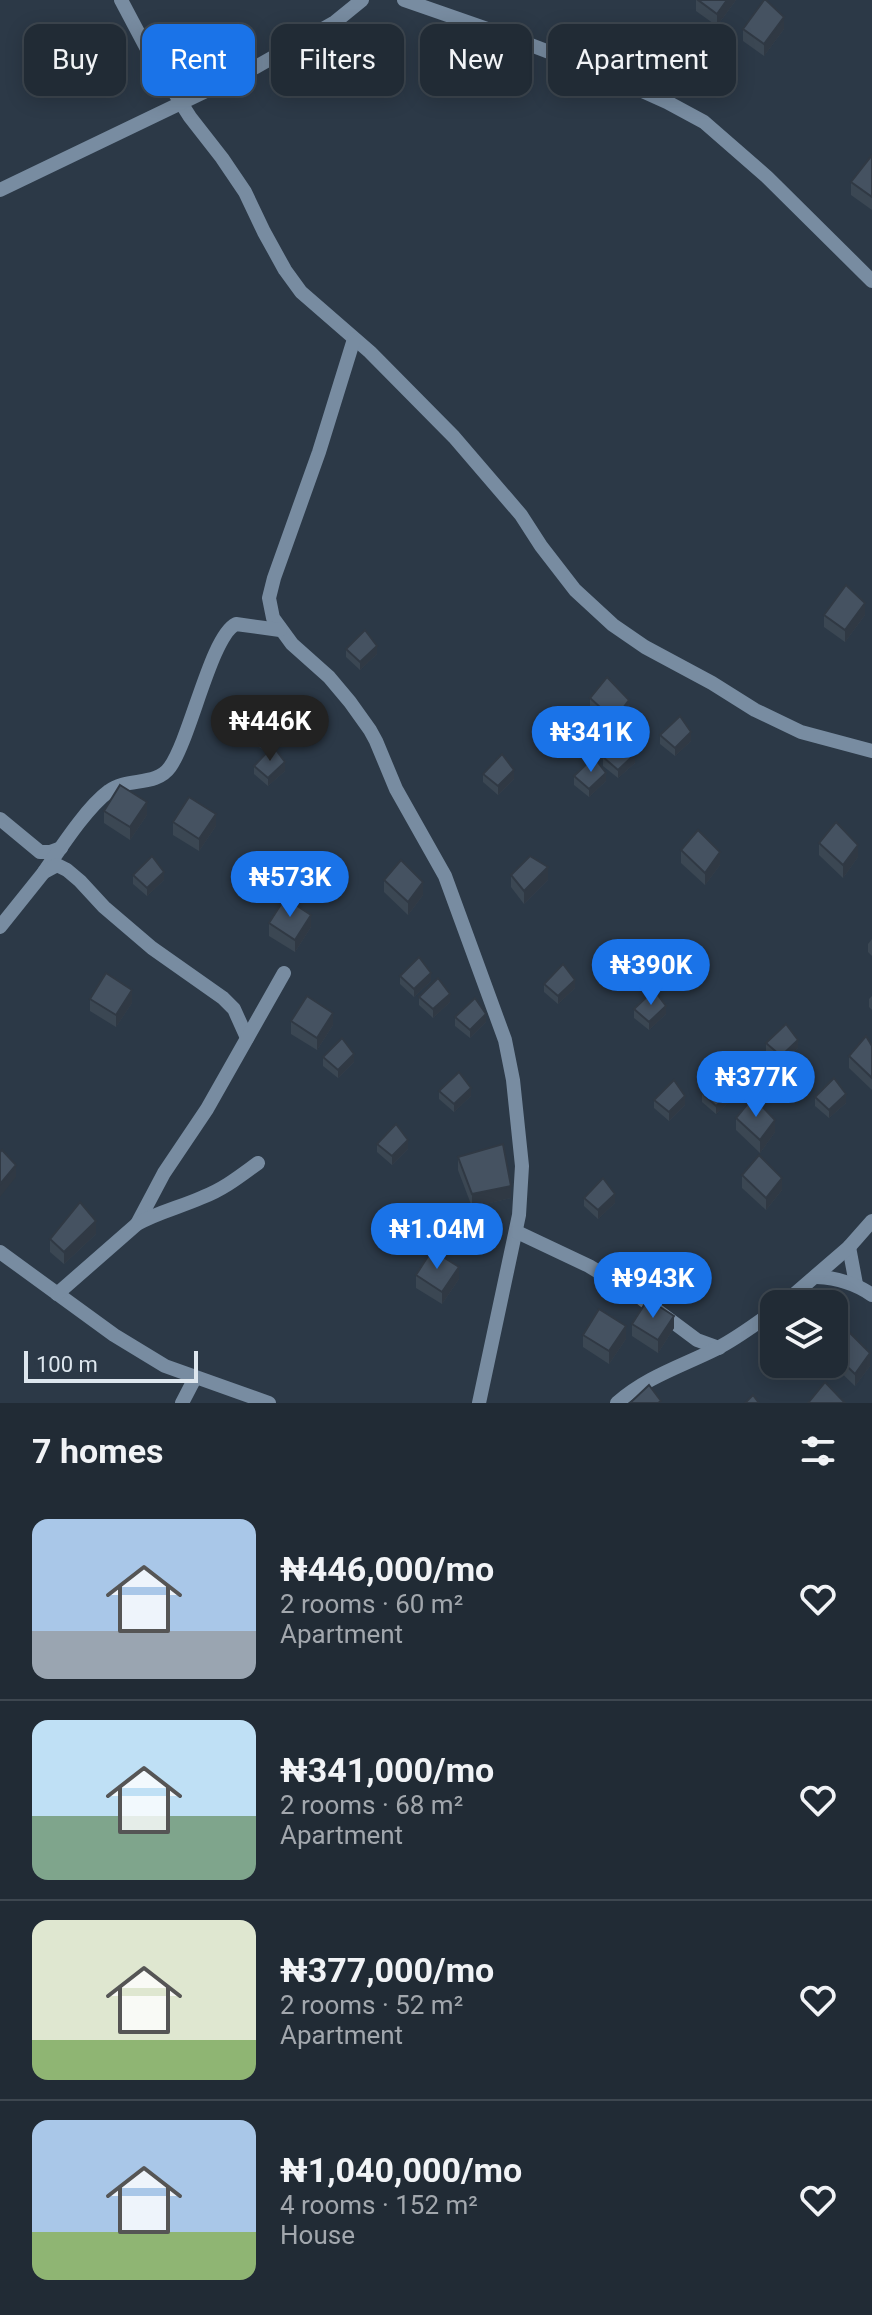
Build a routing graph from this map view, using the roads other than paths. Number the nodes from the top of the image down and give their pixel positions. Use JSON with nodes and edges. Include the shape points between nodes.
{"nodes":[{"id":1,"x":121,"y":0,"type":"edge"},
{"id":2,"x":362,"y":0,"type":"edge"},
{"id":3,"x":404,"y":0,"type":"edge"},
{"id":4,"x":425,"y":3,"type":"edge"},
{"id":5,"x":182,"y":104,"type":"junction"},
{"id":6,"x":0,"y":190,"type":"edge"},
{"id":7,"x":872,"y":281,"type":"edge"},
{"id":8,"x":354,"y":339,"type":"junction"},
{"id":9,"x":280,"y":630,"type":"junction"},
{"id":10,"x":872,"y":751,"type":"edge"},
{"id":11,"x":0,"y":819,"type":"edge"},
{"id":12,"x":61,"y":848,"type":"junction"},
{"id":13,"x":44,"y":872,"type":"junction"},
{"id":14,"x":0,"y":927,"type":"edge"},
{"id":15,"x":284,"y":973,"type":"dead end"},
{"id":16,"x":247,"y":1038,"type":"junction"},
{"id":17,"x":258,"y":1163,"type":"dead end"},
{"id":18,"x":872,"y":1221,"type":"edge"},
{"id":19,"x":137,"y":1224,"type":"junction"},
{"id":20,"x":517,"y":1232,"type":"junction"},
{"id":21,"x":849,"y":1247,"type":"junction"},
{"id":22,"x":0,"y":1252,"type":"edge"},
{"id":23,"x":817,"y":1277,"type":"junction"},
{"id":24,"x":856,"y":1284,"type":"junction"},
{"id":25,"x":801,"y":1290,"type":"edge"},
{"id":26,"x":57,"y":1294,"type":"junction"},
{"id":27,"x":872,"y":1295,"type":"edge"},
{"id":28,"x":760,"y":1320,"type":"edge"},
{"id":29,"x":697,"y":1340,"type":"junction"},
{"id":30,"x":719,"y":1348,"type":"junction"},
{"id":31,"x":696,"y":1358,"type":"junction"},
{"id":32,"x":195,"y":1378,"type":"junction"},
{"id":33,"x":182,"y":1403,"type":"edge"},
{"id":34,"x":269,"y":1403,"type":"edge"},
{"id":35,"x":479,"y":1403,"type":"edge"},
{"id":36,"x":617,"y":1403,"type":"edge"}],
"edges":[{"from":1,"to":5,"type":"street"},
{"from":2,"to":5,"type":"street","via":[[308,38]]},
{"from":3,"to":4,"type":"street"},
{"from":4,"to":7,"type":"street","via":[[596,70],[704,122]]},
{"from":5,"to":6,"type":"street"},
{"from":5,"to":8,"type":"street","via":[[245,192],[301,292]]},
{"from":8,"to":9,"type":"street","via":[[274,578],[270,609]]},
{"from":8,"to":10,"type":"street","via":[[454,437],[521,515],[575,590],[613,625],[755,710],[801,732]]},
{"from":9,"to":12,"type":"street","via":[[230,627],[217,647],[171,766],[149,780],[107,793]]},
{"from":9,"to":20,"type":"street","via":[[329,677],[370,730],[451,891],[505,1040],[513,1080],[522,1166]]},
{"from":11,"to":12,"type":"street","via":[[40,852]]},
{"from":12,"to":13,"type":"street"},
{"from":13,"to":14,"type":"street"},
{"from":13,"to":16,"type":"street","via":[[57,865],[67,870],[152,948],[223,998]]},
{"from":15,"to":16,"type":"street"},
{"from":16,"to":19,"type":"street"},
{"from":17,"to":19,"type":"street","via":[[227,1186]]},
{"from":18,"to":21,"type":"street"},
{"from":19,"to":26,"type":"street"},
{"from":20,"to":29,"type":"street","via":[[589,1266]]},
{"from":20,"to":35,"type":"street"},
{"from":21,"to":23,"type":"street"},
{"from":21,"to":24,"type":"street"},
{"from":22,"to":26,"type":"street"},
{"from":23,"to":24,"type":"street"},
{"from":23,"to":25,"type":"street"},
{"from":24,"to":27,"type":"street"},
{"from":26,"to":32,"type":"street","via":[[127,1343]]},
{"from":28,"to":30,"type":"street"},
{"from":29,"to":30,"type":"street"},
{"from":29,"to":31,"type":"street"},
{"from":30,"to":31,"type":"street"},
{"from":31,"to":36,"type":"street","via":[[651,1378]]},
{"from":32,"to":33,"type":"street"},
{"from":32,"to":34,"type":"street"}]}
